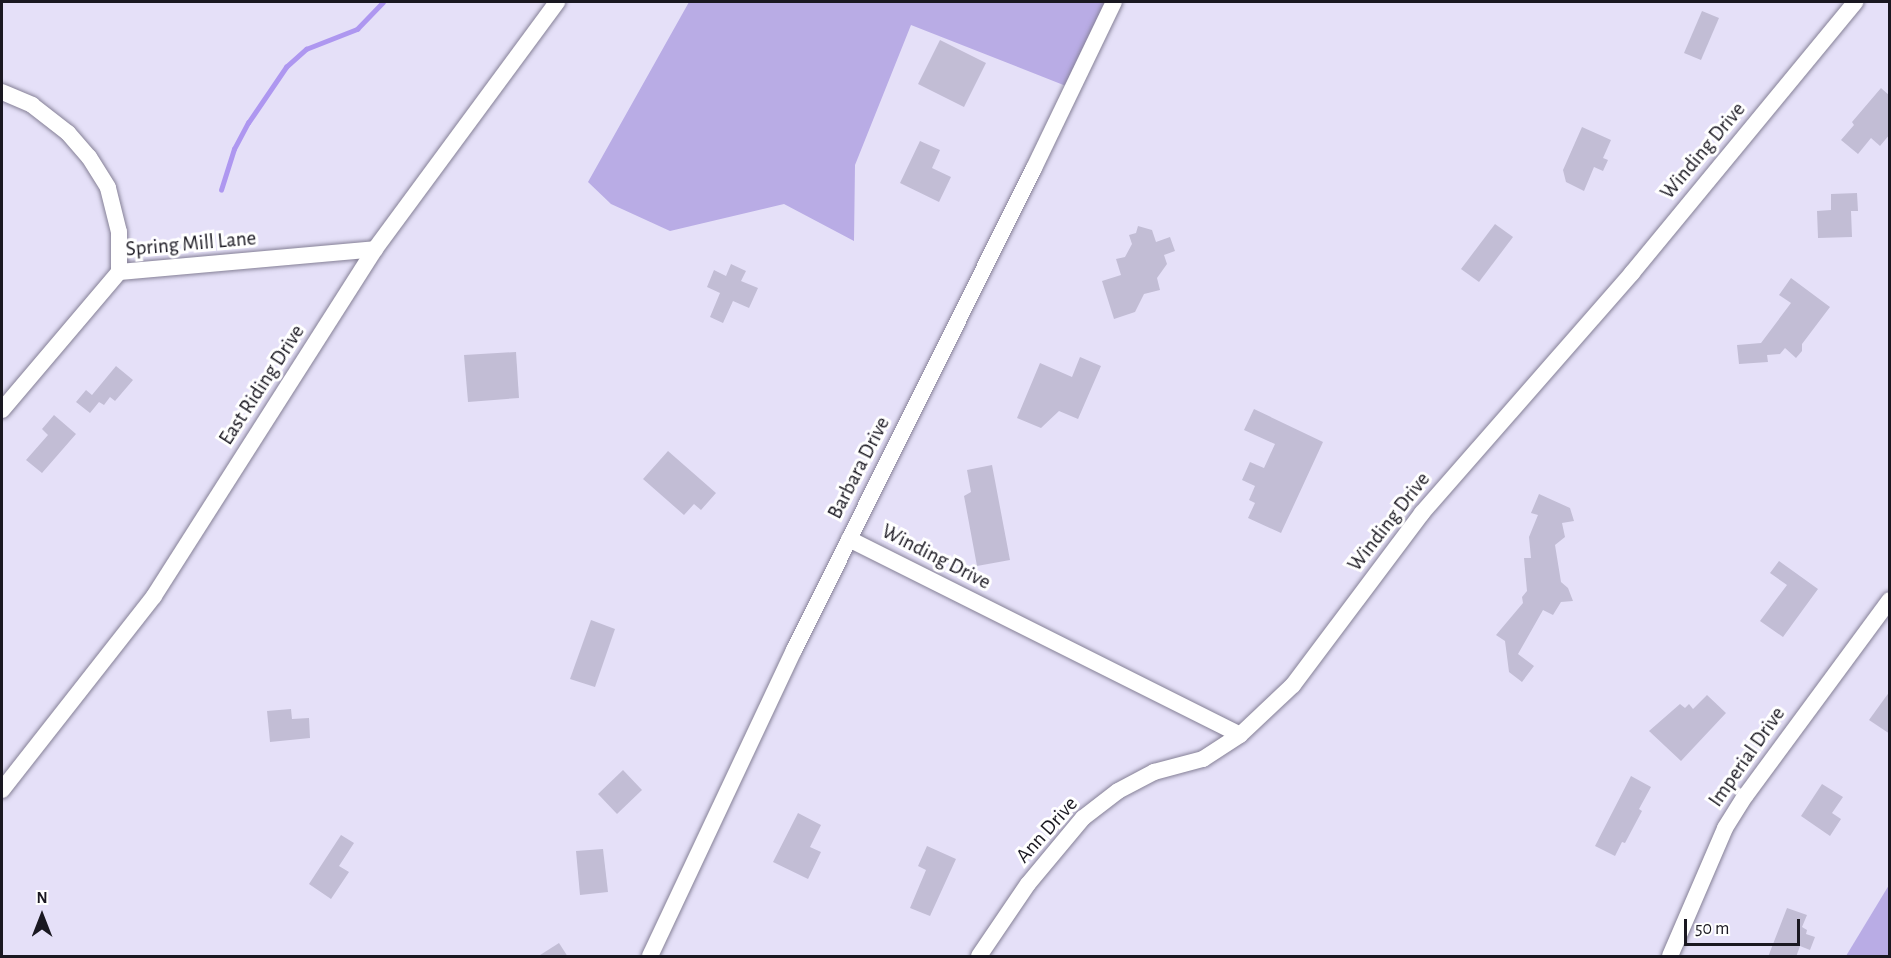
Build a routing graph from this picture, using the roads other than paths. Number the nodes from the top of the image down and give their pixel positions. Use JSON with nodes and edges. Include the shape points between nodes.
{"nodes":[{"id":1,"x":557,"y":2,"type":"edge"},
{"id":2,"x":1114,"y":2,"type":"edge"},
{"id":3,"x":1856,"y":2,"type":"edge"},
{"id":4,"x":2,"y":92,"type":"edge"},
{"id":5,"x":375,"y":249,"type":"junction"},
{"id":6,"x":119,"y":272,"type":"junction"},
{"id":7,"x":2,"y":410,"type":"edge"},
{"id":8,"x":849,"y":539,"type":"junction"},
{"id":9,"x":1890,"y":600,"type":"edge"},
{"id":10,"x":1240,"y":735,"type":"junction"},
{"id":11,"x":2,"y":790,"type":"edge"},
{"id":12,"x":650,"y":957,"type":"edge"},
{"id":13,"x":979,"y":957,"type":"edge"},
{"id":14,"x":1670,"y":957,"type":"edge"}],
"edges":[{"from":1,"to":5,"type":"street","name":"East Riding Drive"},
{"from":2,"to":8,"type":"street","name":"Barbara Drive"},
{"from":3,"to":10,"type":"street","name":"Winding Drive","via":[[1632,273],[1422,513],[1293,685]]},
{"from":4,"to":6,"type":"street","via":[[32,105],[89,157],[108,188],[119,232]]},
{"from":5,"to":6,"type":"street","name":"Spring Mill Lane"},
{"from":5,"to":11,"type":"street","name":"East Riding Drive","via":[[154,596]]},
{"from":6,"to":7,"type":"street","name":"Spring Mill Lane"},
{"from":8,"to":10,"type":"street","name":"Winding Drive"},
{"from":8,"to":12,"type":"street","name":"Barbara Drive"},
{"from":9,"to":14,"type":"street","name":"Imperial Drive","via":[[1728,823]]},
{"from":10,"to":13,"type":"street","name":"Ann Drive","via":[[1203,759],[1154,772],[1118,791],[1083,818],[1028,884]]}]}
